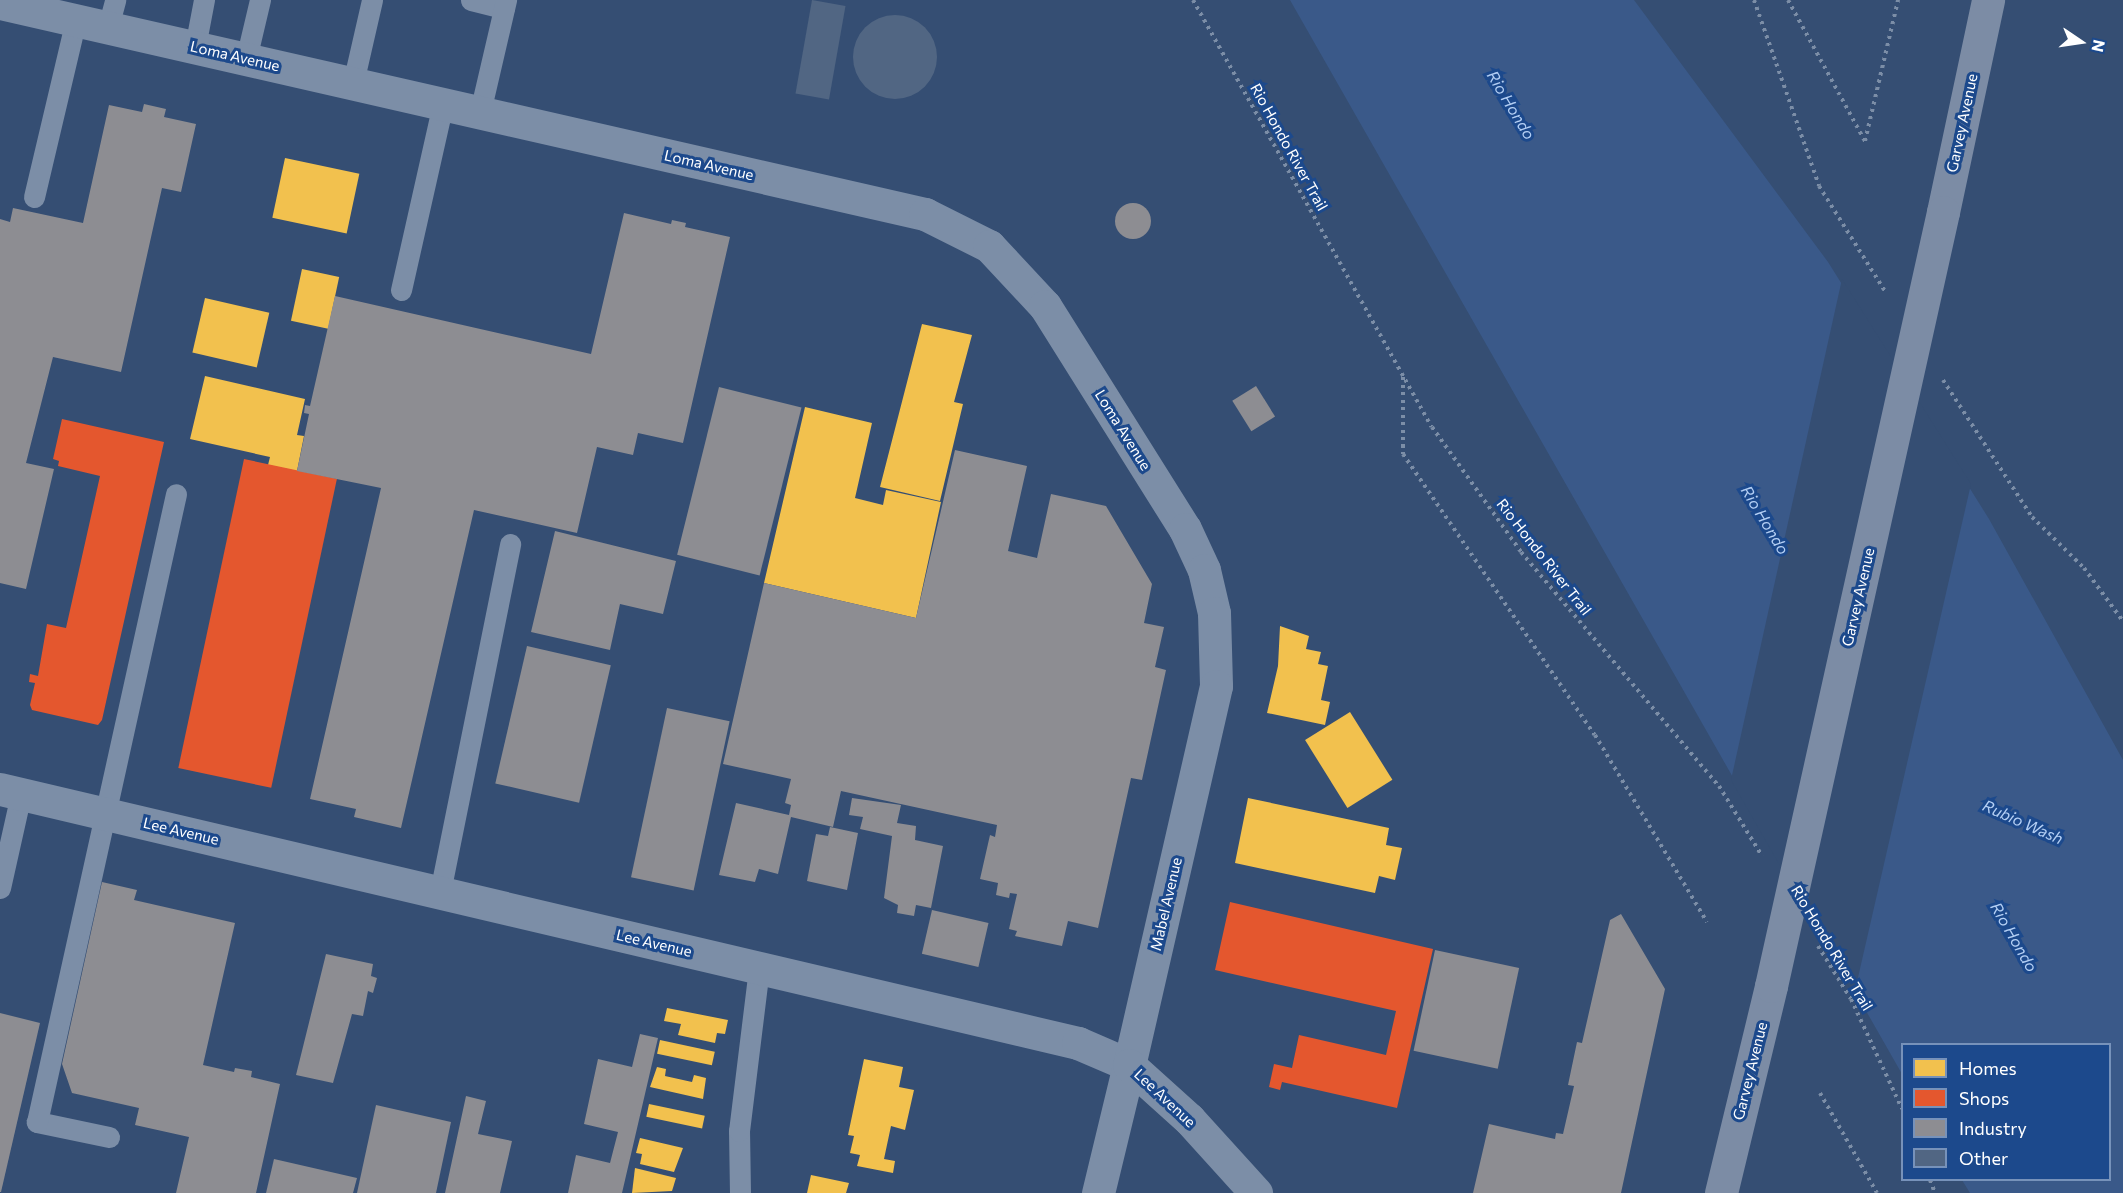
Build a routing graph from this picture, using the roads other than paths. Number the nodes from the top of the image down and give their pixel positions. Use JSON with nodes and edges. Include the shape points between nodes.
{"nodes":[{"id":1,"x":204,"y":0,"type":"edge"},
{"id":2,"x":260,"y":0,"type":"edge"},
{"id":3,"x":372,"y":0,"type":"edge"},
{"id":4,"x":471,"y":0,"type":"edge"},
{"id":5,"x":1988,"y":0,"type":"edge"},
{"id":6,"x":0,"y":3,"type":"edge"},
{"id":7,"x":505,"y":4,"type":"edge"},
{"id":8,"x":112,"y":14,"type":"edge"},
{"id":9,"x":76,"y":20,"type":"junction"},
{"id":10,"x":195,"y":47,"type":"junction"},
{"id":11,"x":246,"y":59,"type":"junction"},
{"id":12,"x":353,"y":83,"type":"junction"},
{"id":13,"x":443,"y":104,"type":"junction"},
{"id":14,"x":480,"y":112,"type":"junction"},
{"id":15,"x":34,"y":197,"type":"dead end"},
{"id":16,"x":401,"y":290,"type":"dead end"},
{"id":17,"x":176,"y":494,"type":"dead end"},
{"id":18,"x":510,"y":544,"type":"dead end"},
{"id":19,"x":1214,"y":613,"type":"joint"},
{"id":20,"x":10,"y":791,"type":"edge"},
{"id":21,"x":103,"y":813,"type":"junction"},
{"id":22,"x":0,"y":888,"type":"edge"},
{"id":23,"x":440,"y":892,"type":"junction"},
{"id":24,"x":759,"y":967,"type":"junction"},
{"id":25,"x":1129,"y":1065,"type":"junction"},
{"id":26,"x":109,"y":1137,"type":"dead end"},
{"id":27,"x":740,"y":1193,"type":"edge"},
{"id":28,"x":1098,"y":1193,"type":"edge"},
{"id":29,"x":1256,"y":1193,"type":"edge"},
{"id":30,"x":1721,"y":1193,"type":"edge"}],
"edges":[{"from":1,"to":10,"type":"lane"},
{"from":2,"to":11,"type":"lane"},
{"from":3,"to":12,"type":"lane"},
{"from":4,"to":7,"type":"lane"},
{"from":5,"to":30,"type":"main road","name":"Garvey Avenue","bridge":true,"via":[[1771,986]]},
{"from":6,"to":9,"type":"street","name":"Loma Avenue"},
{"from":7,"to":14,"type":"lane"},
{"from":8,"to":9,"type":"street","name":"Loma Avenue"},
{"from":8,"to":10,"type":"street","name":"Loma Avenue"},
{"from":9,"to":15,"type":"lane"},
{"from":10,"to":11,"type":"street","name":"Loma Avenue"},
{"from":11,"to":12,"type":"street","name":"Loma Avenue"},
{"from":12,"to":13,"type":"street","name":"Loma Avenue"},
{"from":13,"to":14,"type":"street","name":"Loma Avenue"},
{"from":13,"to":16,"type":"lane"},
{"from":14,"to":19,"type":"street","name":"Loma Avenue","via":[[925,214],[989,246],[1045,306],[1185,529],[1204,570]]},
{"from":17,"to":21,"type":"lane"},
{"from":18,"to":23,"type":"lane"},
{"from":19,"to":25,"type":"street","name":"Mabel Avenue","via":[[1216,686]]},
{"from":20,"to":21,"type":"street","name":"Lee Avenue"},
{"from":20,"to":22,"type":"lane"},
{"from":21,"to":23,"type":"street","name":"Lee Avenue"},
{"from":21,"to":26,"type":"lane","via":[[37,1122]]},
{"from":23,"to":24,"type":"street","name":"Lee Avenue"},
{"from":24,"to":25,"type":"street","name":"Lee Avenue","via":[[1078,1043]]},
{"from":24,"to":27,"type":"lane","via":[[739,1131]]},
{"from":25,"to":28,"type":"street","name":"Mabel Avenue"},
{"from":25,"to":29,"type":"street","name":"Lee Avenue","via":[[1189,1119]]}]}
